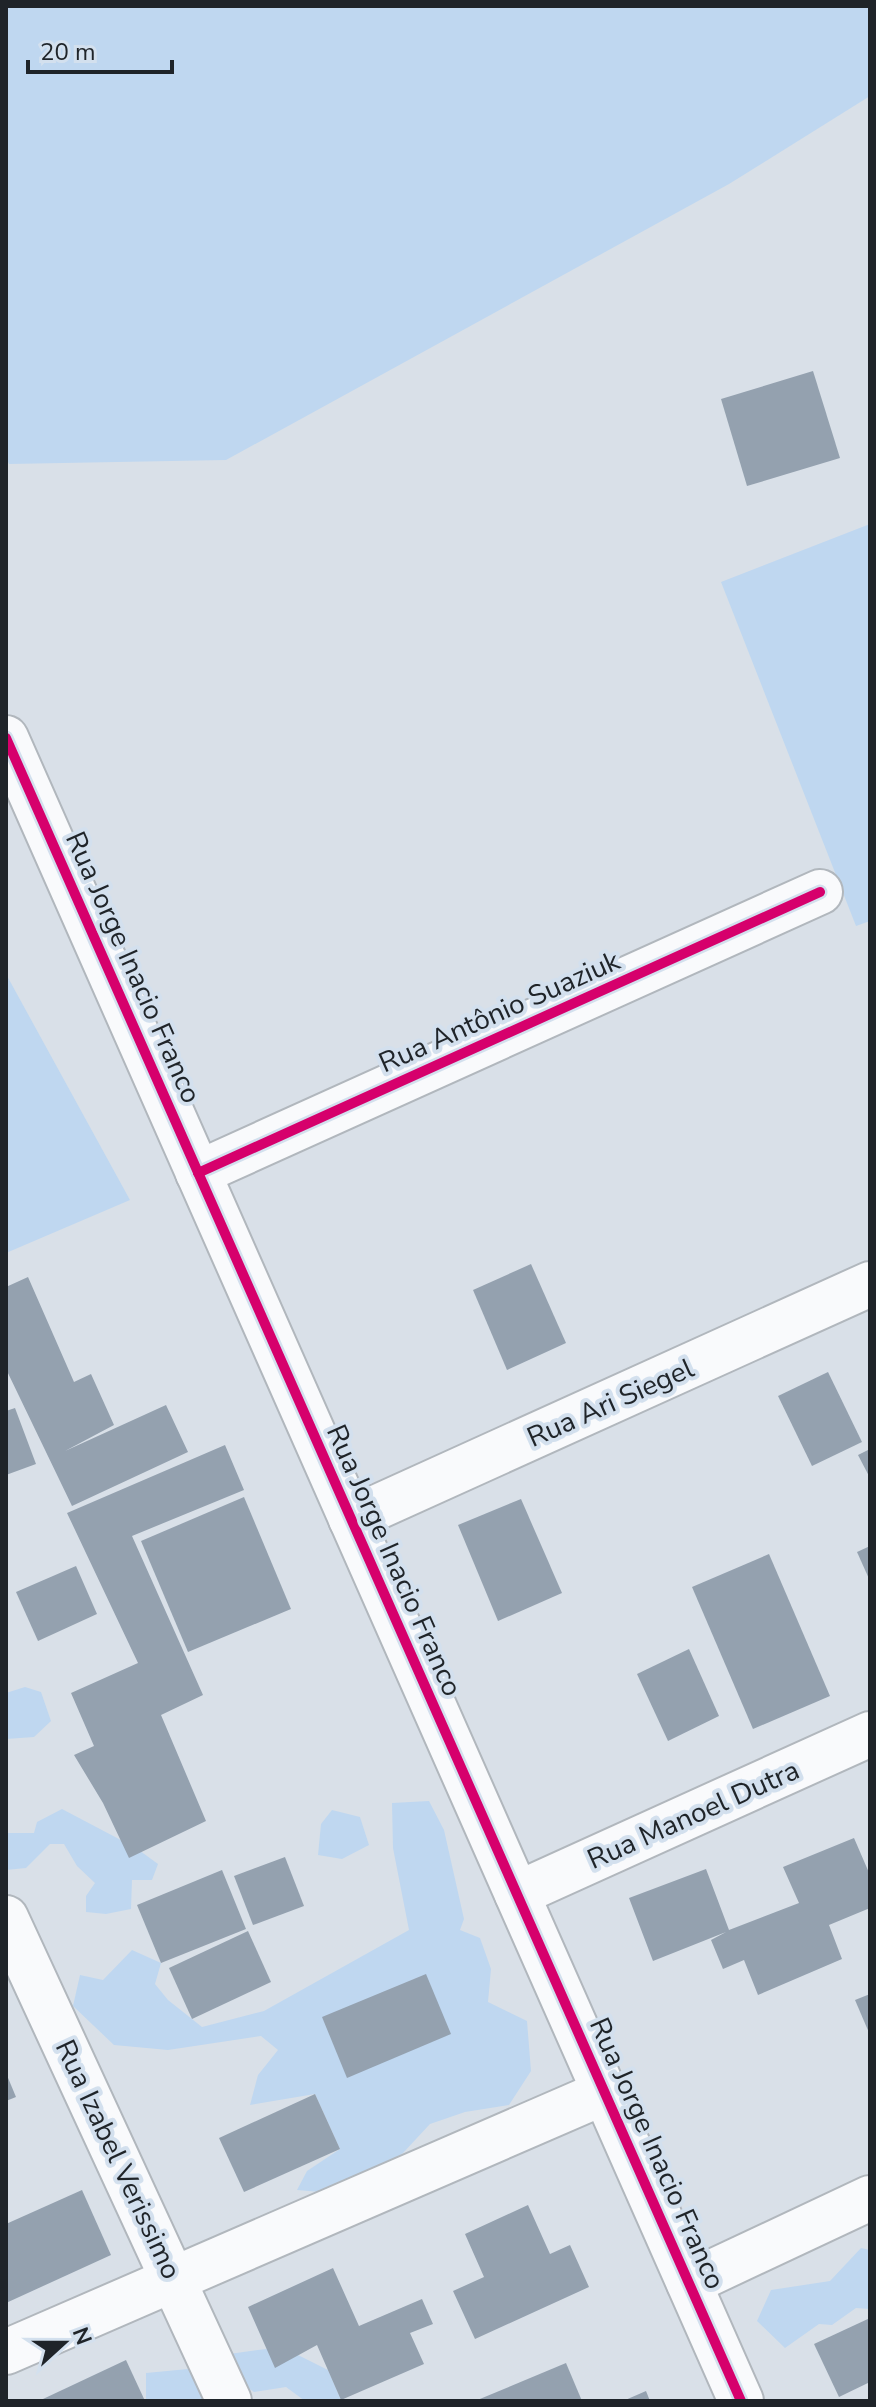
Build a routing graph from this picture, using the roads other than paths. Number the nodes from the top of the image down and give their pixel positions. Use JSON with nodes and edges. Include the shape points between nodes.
{"nodes":[{"id":1,"x":6,"y":738,"type":"edge"},
{"id":2,"x":820,"y":892,"type":"dead end"},
{"id":3,"x":198,"y":1173,"type":"junction"},
{"id":4,"x":870,"y":1284,"type":"edge"},
{"id":5,"x":351,"y":1519,"type":"junction"},
{"id":6,"x":870,"y":1734,"type":"edge"},
{"id":7,"x":517,"y":1894,"type":"junction"},
{"id":8,"x":6,"y":1918,"type":"edge"},
{"id":9,"x":605,"y":2092,"type":"junction"},
{"id":10,"x":870,"y":2198,"type":"edge"},
{"id":11,"x":175,"y":2279,"type":"junction"},
{"id":12,"x":689,"y":2283,"type":"junction"},
{"id":13,"x":6,"y":2352,"type":"edge"},
{"id":14,"x":229,"y":2401,"type":"edge"},
{"id":15,"x":741,"y":2401,"type":"edge"}],
"edges":[{"from":1,"to":3,"type":"street","name":"Rua Jorge Inacio Franco"},
{"from":2,"to":3,"type":"street","name":"Rua Antônio Suaziuk"},
{"from":3,"to":5,"type":"street","name":"Rua Jorge Inacio Franco"},
{"from":4,"to":5,"type":"street","name":"Rua Ari Siegel"},
{"from":5,"to":7,"type":"street","name":"Rua Jorge Inacio Franco"},
{"from":6,"to":7,"type":"street","name":"Rua Manoel Dutra"},
{"from":7,"to":9,"type":"street","name":"Rua Jorge Inacio Franco"},
{"from":8,"to":11,"type":"street","name":"Rua Izabel Verissimo"},
{"from":9,"to":11,"type":"street"},
{"from":9,"to":12,"type":"street","name":"Rua Jorge Inacio Franco"},
{"from":10,"to":12,"type":"street"},
{"from":11,"to":13,"type":"street"},
{"from":11,"to":14,"type":"street","name":"Rua Izabel Verissimo"},
{"from":12,"to":15,"type":"street","name":"Rua Jorge Inacio Franco"}]}
